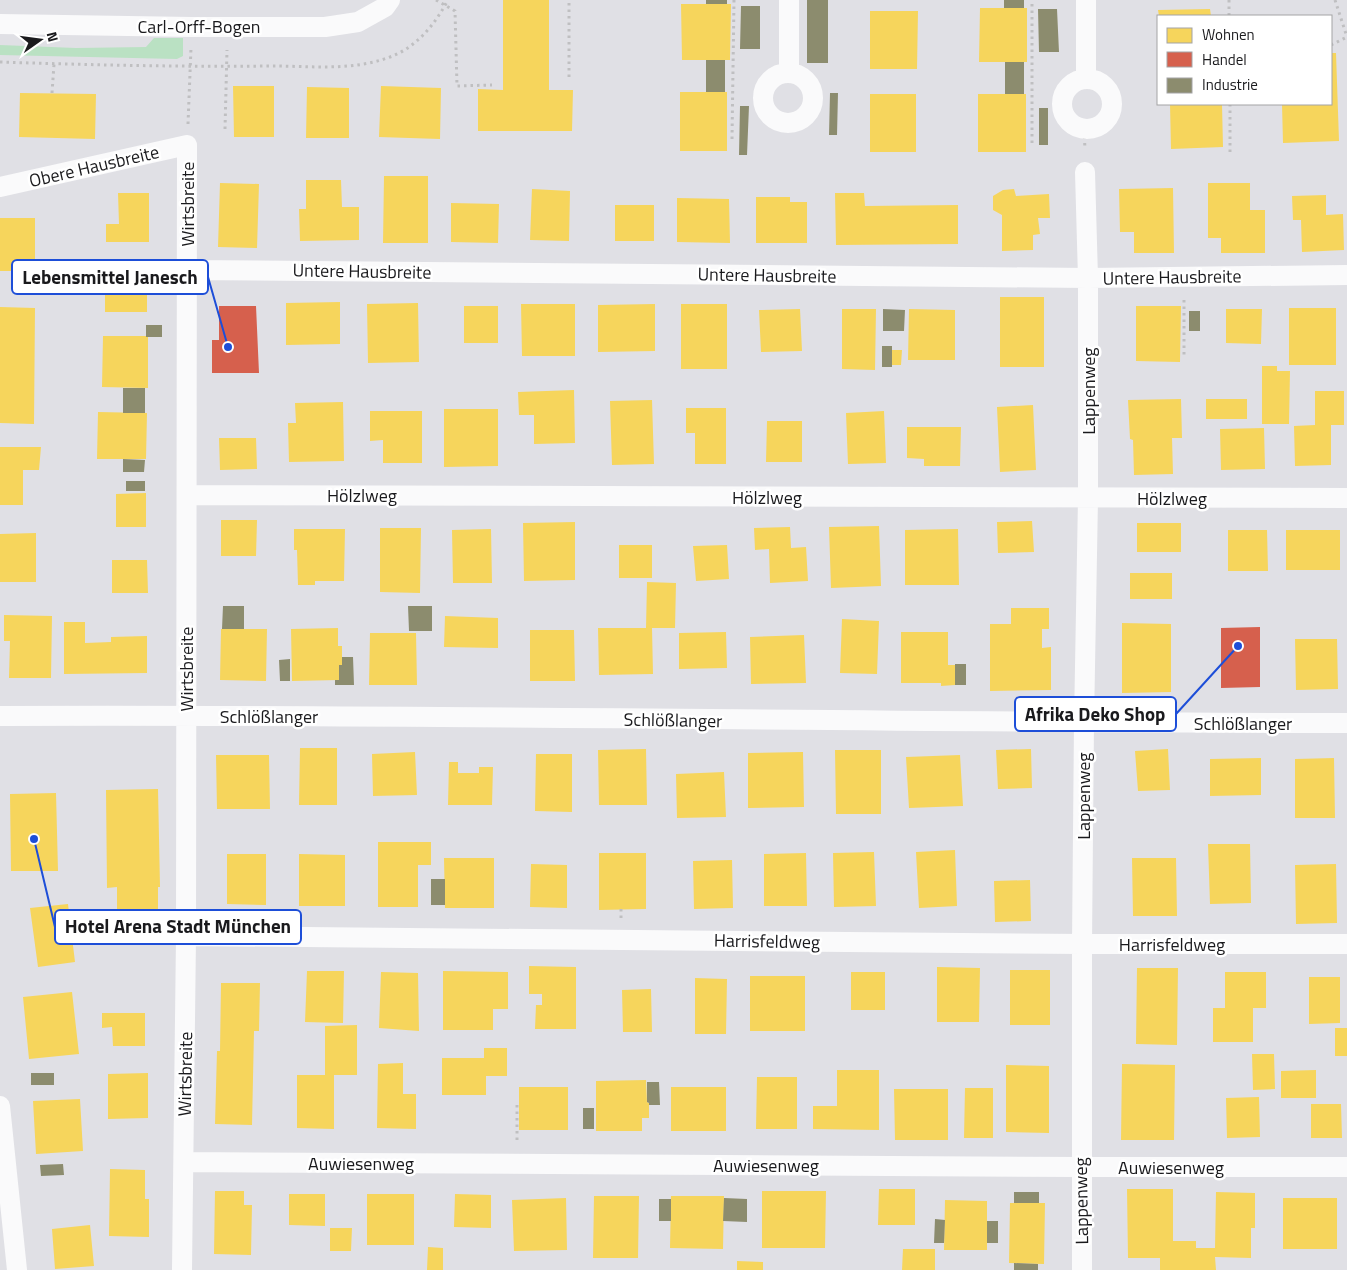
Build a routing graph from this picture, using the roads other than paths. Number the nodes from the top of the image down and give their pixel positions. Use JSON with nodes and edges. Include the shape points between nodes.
{"nodes":[{"id":1,"x":390,"y":0,"type":"edge"},
{"id":2,"x":789,"y":0,"type":"edge"},
{"id":3,"x":1086,"y":0,"type":"edge"},
{"id":4,"x":0,"y":24,"type":"edge"},
{"id":5,"x":789,"y":73,"type":"dead end"},
{"id":6,"x":1086,"y":79,"type":"dead end"},
{"id":7,"x":187,"y":145,"type":"joint"},
{"id":8,"x":1085,"y":172,"type":"dead end"},
{"id":9,"x":0,"y":187,"type":"edge"},
{"id":10,"x":187,"y":270,"type":"junction"},
{"id":11,"x":1347,"y":275,"type":"edge"},
{"id":12,"x":1088,"y":278,"type":"junction"},
{"id":13,"x":187,"y":495,"type":"junction"},
{"id":14,"x":1088,"y":498,"type":"junction"},
{"id":15,"x":1347,"y":498,"type":"edge"},
{"id":16,"x":0,"y":716,"type":"edge"},
{"id":17,"x":186,"y":716,"type":"junction"},
{"id":18,"x":1347,"y":722,"type":"edge"},
{"id":19,"x":1084,"y":723,"type":"junction"},
{"id":20,"x":186,"y":936,"type":"junction"},
{"id":21,"x":1082,"y":944,"type":"junction"},
{"id":22,"x":1347,"y":944,"type":"edge"},
{"id":23,"x":0,"y":1106,"type":"edge"},
{"id":24,"x":184,"y":1162,"type":"junction"},
{"id":25,"x":1081,"y":1167,"type":"junction"},
{"id":26,"x":1347,"y":1167,"type":"edge"},
{"id":27,"x":16,"y":1270,"type":"edge"},
{"id":28,"x":182,"y":1270,"type":"edge"},
{"id":29,"x":1082,"y":1270,"type":"edge"}],
"edges":[{"from":1,"to":4,"type":"street","name":"Carl-Orff-Bogen","via":[[385,7],[358,22],[326,27]]},
{"from":2,"to":5,"type":"street"},
{"from":3,"to":6,"type":"street"},
{"from":7,"to":9,"type":"street","name":"Obere Hausbreite"},
{"from":7,"to":10,"type":"street","name":"Wirtsbreite"},
{"from":8,"to":12,"type":"street","name":"Lappenweg"},
{"from":10,"to":12,"type":"street","name":"Untere Hausbreite"},
{"from":10,"to":13,"type":"street","name":"Wirtsbreite"},
{"from":11,"to":12,"type":"street","name":"Untere Hausbreite"},
{"from":12,"to":14,"type":"street","name":"Lappenweg"},
{"from":13,"to":14,"type":"street","name":"Hölzlweg"},
{"from":13,"to":17,"type":"street","name":"Wirtsbreite"},
{"from":14,"to":15,"type":"street","name":"Hölzlweg"},
{"from":14,"to":19,"type":"street","name":"Lappenweg"},
{"from":16,"to":17,"type":"street","name":"Schlößlanger"},
{"from":17,"to":19,"type":"street","name":"Schlößlanger"},
{"from":17,"to":20,"type":"street","name":"Wirtsbreite"},
{"from":18,"to":19,"type":"street","name":"Schlößlanger"},
{"from":19,"to":21,"type":"street","name":"Lappenweg"},
{"from":20,"to":21,"type":"street","name":"Harrisfeldweg"},
{"from":20,"to":24,"type":"street","name":"Wirtsbreite"},
{"from":21,"to":22,"type":"street","name":"Harrisfeldweg"},
{"from":21,"to":25,"type":"street","name":"Lappenweg"},
{"from":23,"to":27,"type":"street"},
{"from":24,"to":25,"type":"street","name":"Auwiesenweg"},
{"from":24,"to":28,"type":"street","name":"Wirtsbreite"},
{"from":25,"to":26,"type":"street","name":"Auwiesenweg"},
{"from":25,"to":29,"type":"street","name":"Lappenweg"}]}
